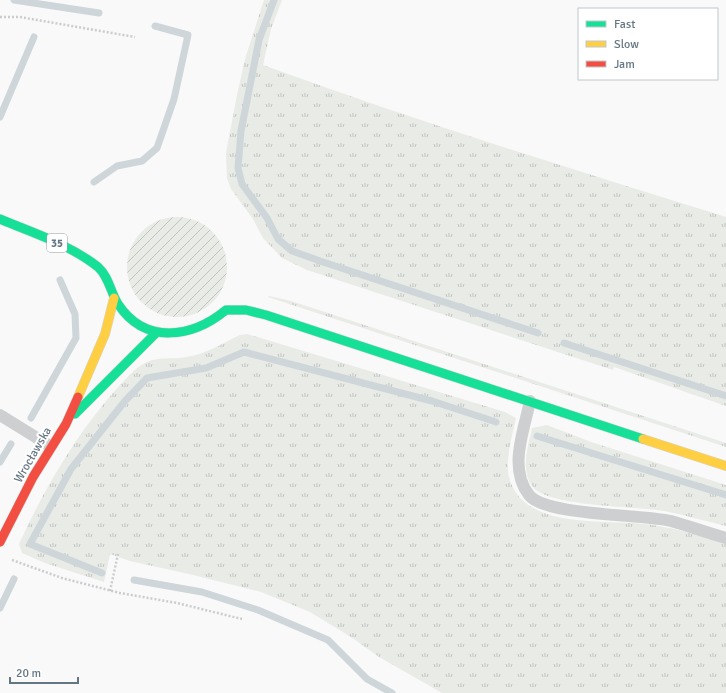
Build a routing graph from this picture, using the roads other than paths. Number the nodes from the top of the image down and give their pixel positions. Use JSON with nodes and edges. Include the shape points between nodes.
{"nodes":[{"id":1,"x":0,"y":219,"type":"edge"},
{"id":2,"x":114,"y":298,"type":"junction"},
{"id":3,"x":157,"y":332,"type":"junction"},
{"id":4,"x":530,"y":402,"type":"junction"},
{"id":5,"x":0,"y":415,"type":"edge"},
{"id":6,"x":66,"y":424,"type":"junction"},
{"id":7,"x":50,"y":446,"type":"junction"},
{"id":8,"x":695,"y":456,"type":"junction"},
{"id":9,"x":726,"y":456,"type":"edge"},
{"id":10,"x":726,"y":466,"type":"edge"},
{"id":11,"x":726,"y":538,"type":"edge"},
{"id":12,"x":0,"y":542,"type":"edge"}],
"edges":[{"from":1,"to":2,"type":"main road","number":"35","via":[[68,247],[91,262],[107,277]]},
{"from":2,"to":3,"type":"main road","number":"35","via":[[132,320]]},
{"from":2,"to":6,"type":"main road","via":[[105,334]]},
{"from":3,"to":4,"type":"main road","number":"35","via":[[170,334],[195,331],[217,319],[226,310],[246,310],[266,314]]},
{"from":3,"to":6,"type":"main road"},
{"from":4,"to":8,"type":"main road"},
{"from":4,"to":11,"type":"lane","via":[[517,459],[521,478],[529,495],[539,504],[670,521]]},
{"from":5,"to":7,"type":"lane"},
{"from":6,"to":7,"type":"main road","name":"Wrocławska"},
{"from":7,"to":12,"type":"main road","name":"Wrocławska"},
{"from":8,"to":9,"type":"main road"},
{"from":8,"to":10,"type":"main road"}]}
